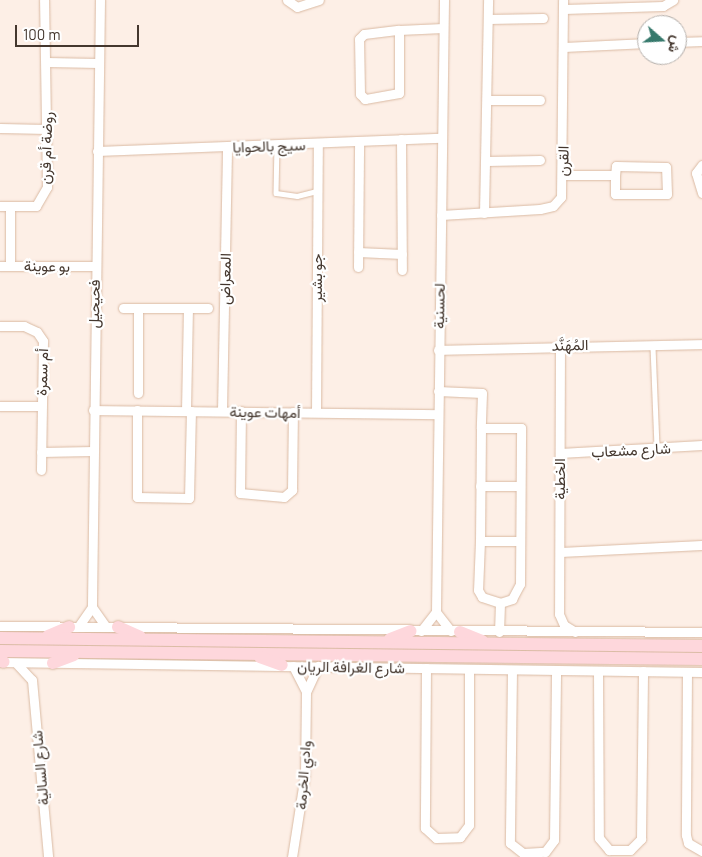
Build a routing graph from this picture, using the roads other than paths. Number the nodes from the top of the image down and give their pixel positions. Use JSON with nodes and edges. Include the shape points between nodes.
{"nodes":[{"id":1,"x":44,"y":0,"type":"edge"},
{"id":2,"x":100,"y":0,"type":"edge"},
{"id":3,"x":287,"y":0,"type":"edge"},
{"id":4,"x":320,"y":0,"type":"edge"},
{"id":5,"x":444,"y":0,"type":"edge"},
{"id":6,"x":488,"y":0,"type":"edge"},
{"id":7,"x":673,"y":0,"type":"edge"},
{"id":8,"x":564,"y":5,"type":"edge"},
{"id":9,"x":543,"y":18,"type":"dead end"},
{"id":10,"x":488,"y":19,"type":"junction"},
{"id":11,"x":443,"y":28,"type":"junction"},
{"id":12,"x":399,"y":30,"type":"junction"},
{"id":13,"x":702,"y":41,"type":"edge"},
{"id":14,"x":687,"y":42,"type":"edge"},
{"id":15,"x":637,"y":43,"type":"edge"},
{"id":16,"x":564,"y":47,"type":"junction"},
{"id":17,"x":47,"y":62,"type":"junction"},
{"id":18,"x":98,"y":63,"type":"junction"},
{"id":19,"x":487,"y":100,"type":"junction"},
{"id":20,"x":540,"y":100,"type":"dead end"},
{"id":21,"x":0,"y":128,"type":"edge"},
{"id":22,"x":47,"y":129,"type":"junction"},
{"id":23,"x":441,"y":138,"type":"junction"},
{"id":24,"x":401,"y":139,"type":"junction"},
{"id":25,"x":359,"y":141,"type":"junction"},
{"id":26,"x":318,"y":144,"type":"junction"},
{"id":27,"x":277,"y":145,"type":"junction"},
{"id":28,"x":227,"y":148,"type":"junction"},
{"id":29,"x":97,"y":151,"type":"junction"},
{"id":30,"x":540,"y":160,"type":"dead end"},
{"id":31,"x":487,"y":161,"type":"junction"},
{"id":32,"x":702,"y":165,"type":"edge"},
{"id":33,"x":615,"y":174,"type":"junction"},
{"id":34,"x":564,"y":175,"type":"junction"},
{"id":35,"x":317,"y":191,"type":"junction"},
{"id":36,"x":702,"y":193,"type":"edge"},
{"id":37,"x":0,"y":206,"type":"edge"},
{"id":38,"x":10,"y":206,"type":"junction"},
{"id":39,"x":484,"y":212,"type":"junction"},
{"id":40,"x":441,"y":215,"type":"junction"},
{"id":41,"x":358,"y":252,"type":"junction"},
{"id":42,"x":402,"y":254,"type":"junction"},
{"id":43,"x":0,"y":266,"type":"edge"},
{"id":44,"x":10,"y":266,"type":"junction"},
{"id":45,"x":95,"y":266,"type":"junction"},
{"id":46,"x":358,"y":267,"type":"dead end"},
{"id":47,"x":402,"y":270,"type":"dead end"},
{"id":48,"x":123,"y":308,"type":"dead end"},
{"id":49,"x":138,"y":308,"type":"junction"},
{"id":50,"x":188,"y":308,"type":"junction"},
{"id":51,"x":208,"y":308,"type":"dead end"},
{"id":52,"x":0,"y":326,"type":"edge"},
{"id":53,"x":560,"y":344,"type":"junction"},
{"id":54,"x":702,"y":344,"type":"edge"},
{"id":55,"x":654,"y":347,"type":"junction"},
{"id":56,"x":438,"y":350,"type":"junction"},
{"id":57,"x":438,"y":391,"type":"junction"},
{"id":58,"x":138,"y":393,"type":"dead end"},
{"id":59,"x":0,"y":406,"type":"edge"},
{"id":60,"x":41,"y":406,"type":"junction"},
{"id":61,"x":93,"y":410,"type":"junction"},
{"id":62,"x":137,"y":410,"type":"junction"},
{"id":63,"x":189,"y":411,"type":"junction"},
{"id":64,"x":222,"y":411,"type":"junction"},
{"id":65,"x":241,"y":411,"type":"junction"},
{"id":66,"x":292,"y":412,"type":"junction"},
{"id":67,"x":316,"y":412,"type":"junction"},
{"id":68,"x":438,"y":414,"type":"junction"},
{"id":69,"x":481,"y":428,"type":"junction"},
{"id":70,"x":702,"y":446,"type":"edge"},
{"id":71,"x":657,"y":448,"type":"junction"},
{"id":72,"x":92,"y":451,"type":"junction"},
{"id":73,"x":41,"y":452,"type":"junction"},
{"id":74,"x":560,"y":453,"type":"junction"},
{"id":75,"x":41,"y":470,"type":"dead end"},
{"id":76,"x":480,"y":486,"type":"junction"},
{"id":77,"x":520,"y":486,"type":"junction"},
{"id":78,"x":480,"y":541,"type":"junction"},
{"id":79,"x":518,"y":541,"type":"junction"},
{"id":80,"x":702,"y":545,"type":"edge"},
{"id":81,"x":560,"y":552,"type":"junction"},
{"id":82,"x":500,"y":603,"type":"junction"},
{"id":83,"x":92,"y":608,"type":"junction"},
{"id":84,"x":436,"y":612,"type":"junction"},
{"id":85,"x":559,"y":614,"type":"junction"},
{"id":86,"x":0,"y":626,"type":"edge"},
{"id":87,"x":73,"y":627,"type":"junction"},
{"id":88,"x":112,"y":627,"type":"junction"},
{"id":89,"x":416,"y":631,"type":"junction"},
{"id":90,"x":455,"y":632,"type":"junction"},
{"id":91,"x":499,"y":632,"type":"junction"},
{"id":92,"x":544,"y":632,"type":"junction"},
{"id":93,"x":575,"y":632,"type":"junction"},
{"id":94,"x":702,"y":632,"type":"edge"},
{"id":95,"x":0,"y":638,"type":"edge"},
{"id":96,"x":42,"y":638,"type":"junction"},
{"id":97,"x":145,"y":639,"type":"junction"},
{"id":98,"x":382,"y":642,"type":"junction"},
{"id":99,"x":488,"y":644,"type":"junction"},
{"id":100,"x":702,"y":646,"type":"edge"},
{"id":101,"x":81,"y":652,"type":"junction"},
{"id":102,"x":253,"y":654,"type":"junction"},
{"id":103,"x":353,"y":655,"type":"junction"},
{"id":104,"x":702,"y":659,"type":"edge"},
{"id":105,"x":4,"y":660,"type":"edge"},
{"id":106,"x":48,"y":663,"type":"junction"},
{"id":107,"x":288,"y":666,"type":"junction"},
{"id":108,"x":318,"y":666,"type":"junction"},
{"id":109,"x":333,"y":666,"type":"junction"},
{"id":110,"x":426,"y":668,"type":"junction"},
{"id":111,"x":469,"y":669,"type":"junction"},
{"id":112,"x":512,"y":670,"type":"junction"},
{"id":113,"x":556,"y":670,"type":"junction"},
{"id":114,"x":598,"y":671,"type":"junction"},
{"id":115,"x":643,"y":672,"type":"junction"},
{"id":116,"x":687,"y":672,"type":"junction"},
{"id":117,"x":702,"y":672,"type":"edge"},
{"id":118,"x":32,"y":680,"type":"junction"},
{"id":119,"x":306,"y":692,"type":"junction"},
{"id":120,"x":702,"y":851,"type":"edge"},
{"id":121,"x":48,"y":857,"type":"edge"},
{"id":122,"x":292,"y":857,"type":"edge"}],
"edges":[{"from":1,"to":17,"type":"street","name":"روضة أم قرن"},
{"from":2,"to":18,"type":"street","name":"فحيحيل"},
{"from":3,"to":4,"type":"street","via":[[297,7]]},
{"from":5,"to":11,"type":"street","name":"لحسنية"},
{"from":6,"to":10,"type":"street"},
{"from":7,"to":8,"type":"street","via":[[663,6]]},
{"from":8,"to":16,"type":"street","name":"القرن"},
{"from":9,"to":10,"type":"street"},
{"from":10,"to":19,"type":"street"},
{"from":11,"to":12,"type":"street"},
{"from":11,"to":23,"type":"street","name":"لحسنية"},
{"from":12,"to":12,"type":"street","via":[[358,39],[360,94],[365,99],[400,92]]},
{"from":13,"to":14,"type":"street"},
{"from":15,"to":16,"type":"street"},
{"from":16,"to":34,"type":"street","name":"القرن"},
{"from":17,"to":18,"type":"street"},
{"from":17,"to":22,"type":"street","name":"روضة أم قرن"},
{"from":18,"to":29,"type":"street","name":"فحيحيل"},
{"from":19,"to":20,"type":"street"},
{"from":19,"to":31,"type":"street"},
{"from":21,"to":22,"type":"street"},
{"from":22,"to":38,"type":"street","name":"روضة أم قرن","via":[[47,187],[36,206]]},
{"from":23,"to":24,"type":"street","name":"سيج بالحوايا"},
{"from":23,"to":40,"type":"street","name":"لحسنية"},
{"from":24,"to":25,"type":"street","name":"سيج بالحوايا"},
{"from":24,"to":42,"type":"street"},
{"from":25,"to":26,"type":"street","name":"سيج بالحوايا"},
{"from":25,"to":41,"type":"street"},
{"from":26,"to":27,"type":"street","name":"سيج بالحوايا"},
{"from":26,"to":35,"type":"street","name":"جو بشير"},
{"from":27,"to":28,"type":"street","name":"سيج بالحوايا"},
{"from":27,"to":35,"type":"lane","via":[[276,193],[297,196]]},
{"from":28,"to":29,"type":"street","name":"سيج بالحوايا"},
{"from":28,"to":64,"type":"street","name":"المعراض"},
{"from":29,"to":45,"type":"street","name":"فحيحيل"},
{"from":30,"to":31,"type":"street"},
{"from":31,"to":39,"type":"street"},
{"from":32,"to":36,"type":"street","via":[[696,173]]},
{"from":33,"to":33,"type":"street","via":[[615,194],[667,194],[666,167],[616,166]]},
{"from":33,"to":34,"type":"street"},
{"from":34,"to":39,"type":"street","name":"القرن","via":[[561,197],[553,206]]},
{"from":35,"to":67,"type":"street","name":"جو بشير"},
{"from":37,"to":38,"type":"street","name":"روضة أم قرن"},
{"from":38,"to":44,"type":"street"},
{"from":39,"to":40,"type":"street","name":"القرن"},
{"from":40,"to":56,"type":"street","name":"لحسنية"},
{"from":41,"to":42,"type":"street"},
{"from":41,"to":46,"type":"street"},
{"from":42,"to":47,"type":"street"},
{"from":43,"to":44,"type":"street","name":"بو عوينة"},
{"from":44,"to":45,"type":"street","name":"بو عوينة"},
{"from":45,"to":61,"type":"street","name":"فحيحيل"},
{"from":48,"to":49,"type":"street"},
{"from":49,"to":50,"type":"street"},
{"from":49,"to":58,"type":"street"},
{"from":50,"to":51,"type":"street"},
{"from":50,"to":63,"type":"street"},
{"from":52,"to":60,"type":"street","name":"أم سمرة","via":[[24,326],[37,332],[43,341]]},
{"from":53,"to":55,"type":"street","name":"المُهَنَّد"},
{"from":53,"to":56,"type":"street","name":"المُهَنَّد"},
{"from":53,"to":74,"type":"street","name":"الخطية"},
{"from":54,"to":55,"type":"street","name":"المُهَنَّد"},
{"from":55,"to":71,"type":"lane"},
{"from":56,"to":57,"type":"street","name":"لحسنية"},
{"from":57,"to":68,"type":"street","name":"لحسنية"},
{"from":57,"to":69,"type":"street","via":[[482,392]]},
{"from":59,"to":60,"type":"street"},
{"from":60,"to":73,"type":"street","name":"أم سمرة"},
{"from":61,"to":62,"type":"street","name":"أمهات عوينة"},
{"from":61,"to":72,"type":"street","name":"فحيحيل"},
{"from":62,"to":63,"type":"street","name":"أمهات عوينة"},
{"from":62,"to":63,"type":"street","via":[[137,497],[189,498]]},
{"from":63,"to":64,"type":"street","name":"أمهات عوينة"},
{"from":64,"to":65,"type":"street","name":"أمهات عوينة"},
{"from":65,"to":66,"type":"street","name":"أمهات عوينة"},
{"from":65,"to":66,"type":"street","via":[[240,493],[284,497],[292,490]]},
{"from":66,"to":67,"type":"street","name":"أمهات عوينة"},
{"from":67,"to":68,"type":"street","name":"أمهات عوينة"},
{"from":68,"to":84,"type":"street","name":"لحسنية"},
{"from":69,"to":76,"type":"street"},
{"from":69,"to":77,"type":"street","via":[[521,428]]},
{"from":70,"to":71,"type":"street","name":"شارع مشعاب"},
{"from":71,"to":74,"type":"street","name":"شارع مشعاب"},
{"from":72,"to":73,"type":"street"},
{"from":72,"to":83,"type":"street","name":"فحيحيل"},
{"from":73,"to":75,"type":"street","name":"أم سمرة"},
{"from":74,"to":81,"type":"street","name":"الخطية"},
{"from":76,"to":77,"type":"street"},
{"from":76,"to":78,"type":"street"},
{"from":77,"to":79,"type":"street"},
{"from":78,"to":79,"type":"street"},
{"from":78,"to":82,"type":"street","via":[[478,590],[482,597]]},
{"from":79,"to":82,"type":"street","via":[[518,590]]},
{"from":80,"to":81,"type":"street"},
{"from":81,"to":85,"type":"street","name":"الخطية"},
{"from":82,"to":91,"type":"street"},
{"from":83,"to":87,"type":"street"},
{"from":83,"to":88,"type":"street"},
{"from":84,"to":89,"type":"street"},
{"from":84,"to":90,"type":"street","via":[[441,624]]},
{"from":85,"to":92,"type":"street"},
{"from":85,"to":93,"type":"street","via":[[564,625]]},
{"from":86,"to":87,"type":"street"},
{"from":87,"to":88,"type":"street"},
{"from":87,"to":96,"type":"main road"},
{"from":88,"to":89,"type":"street"},
{"from":88,"to":97,"type":"main road"},
{"from":89,"to":90,"type":"street"},
{"from":89,"to":98,"type":"main road"},
{"from":90,"to":91,"type":"street"},
{"from":90,"to":99,"type":"main road"},
{"from":91,"to":92,"type":"street"},
{"from":92,"to":93,"type":"street"},
{"from":93,"to":94,"type":"street"},
{"from":95,"to":96,"type":"main road","name":"شارع الغرافة الريان"},
{"from":96,"to":97,"type":"main road","name":"شارع الغرافة الريان"},
{"from":97,"to":98,"type":"main road","name":"شارع الغرافة الريان"},
{"from":98,"to":99,"type":"main road","name":"شارع الغرافة الريان"},
{"from":99,"to":100,"type":"main road","name":"شارع الغرافة الريان"},
{"from":101,"to":102,"type":"main road","name":"شارع الغرافة الريان"},
{"from":101,"to":105,"type":"main road","name":"شارع الغرافة الريان"},
{"from":101,"to":106,"type":"main road"},
{"from":102,"to":103,"type":"main road","name":"شارع الغرافة الريان"},
{"from":102,"to":107,"type":"main road"},
{"from":103,"to":104,"type":"main road","name":"شارع الغرافة الريان"},
{"from":103,"to":109,"type":"main road"},
{"from":105,"to":106,"type":"street","name":"شارع الغرافة الريان"},
{"from":105,"to":118,"type":"street"},
{"from":106,"to":107,"type":"street","name":"شارع الغرافة الريان"},
{"from":106,"to":118,"type":"street"},
{"from":107,"to":108,"type":"street","name":"شارع الغرافة الريان"},
{"from":107,"to":119,"type":"street","name":"وادي الخرمة"},
{"from":108,"to":109,"type":"street","name":"شارع الغرافة الريان"},
{"from":108,"to":119,"type":"street","name":"وادي الخرمة"},
{"from":109,"to":110,"type":"street","name":"شارع الغرافة الريان"},
{"from":110,"to":111,"type":"street","name":"شارع الغرافة الريان"},
{"from":110,"to":111,"type":"street","via":[[425,828],[436,838],[460,837],[468,825]]},
{"from":111,"to":112,"type":"street","name":"شارع الغرافة الريان"},
{"from":112,"to":113,"type":"street","name":"شارع الغرافة الريان"},
{"from":112,"to":113,"type":"street","via":[[510,843],[523,853],[545,852],[554,840]]},
{"from":113,"to":114,"type":"street","name":"شارع الغرافة الريان"},
{"from":114,"to":115,"type":"street","name":"شارع الغرافة الريان"},
{"from":114,"to":115,"type":"street","via":[[599,838],[608,850],[630,850],[641,839]]},
{"from":115,"to":116,"type":"street","name":"شارع الغرافة الريان"},
{"from":116,"to":117,"type":"street","name":"شارع الغرافة الريان"},
{"from":116,"to":120,"type":"street","via":[[686,835],[688,843]]},
{"from":118,"to":121,"type":"street","name":"شارع السالية"},
{"from":119,"to":122,"type":"street","name":"وادي الخرمة","via":[[305,774]]}]}
